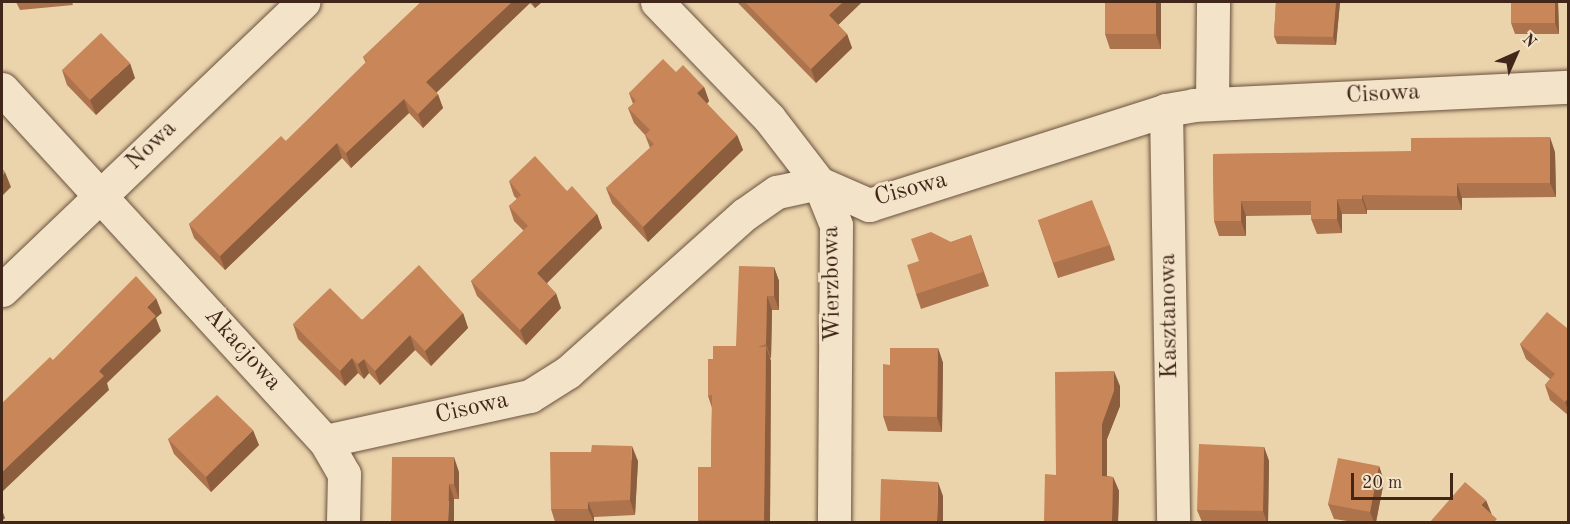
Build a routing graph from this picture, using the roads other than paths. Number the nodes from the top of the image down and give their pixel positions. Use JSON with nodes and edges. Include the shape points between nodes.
{"nodes":[{"id":1,"x":303,"y":2,"type":"edge"},
{"id":2,"x":657,"y":2,"type":"edge"},
{"id":3,"x":1213,"y":2,"type":"edge"},
{"id":4,"x":1569,"y":87,"type":"edge"},
{"id":5,"x":2,"y":89,"type":"edge"},
{"id":6,"x":1212,"y":103,"type":"junction"},
{"id":7,"x":1166,"y":110,"type":"junction"},
{"id":8,"x":819,"y":183,"type":"junction"},
{"id":9,"x":101,"y":196,"type":"junction"},
{"id":10,"x":2,"y":290,"type":"edge"},
{"id":11,"x":325,"y":441,"type":"junction"},
{"id":12,"x":343,"y":522,"type":"edge"},
{"id":13,"x":834,"y":522,"type":"edge"},
{"id":14,"x":1173,"y":522,"type":"edge"}],
"edges":[{"from":1,"to":9,"type":"street","name":"Nowa"},
{"from":2,"to":8,"type":"street","name":"Wierzbowa","via":[[769,118]]},
{"from":3,"to":6,"type":"street"},
{"from":4,"to":6,"type":"street","name":"Cisowa"},
{"from":5,"to":9,"type":"street","name":"Akacjowa"},
{"from":6,"to":7,"type":"street","name":"Cisowa"},
{"from":7,"to":8,"type":"street","name":"Cisowa","via":[[869,205]]},
{"from":7,"to":14,"type":"street","name":"Kasztanowa"},
{"from":8,"to":11,"type":"street","name":"Cisowa","via":[[777,192],[745,214],[568,372],[530,396]]},
{"from":8,"to":13,"type":"street","name":"Wierzbowa","via":[[836,225]]},
{"from":9,"to":10,"type":"street","name":"Nowa"},
{"from":9,"to":11,"type":"street","name":"Akacjowa"},
{"from":11,"to":12,"type":"street","name":"Akacjowa","via":[[344,474]]}]}
